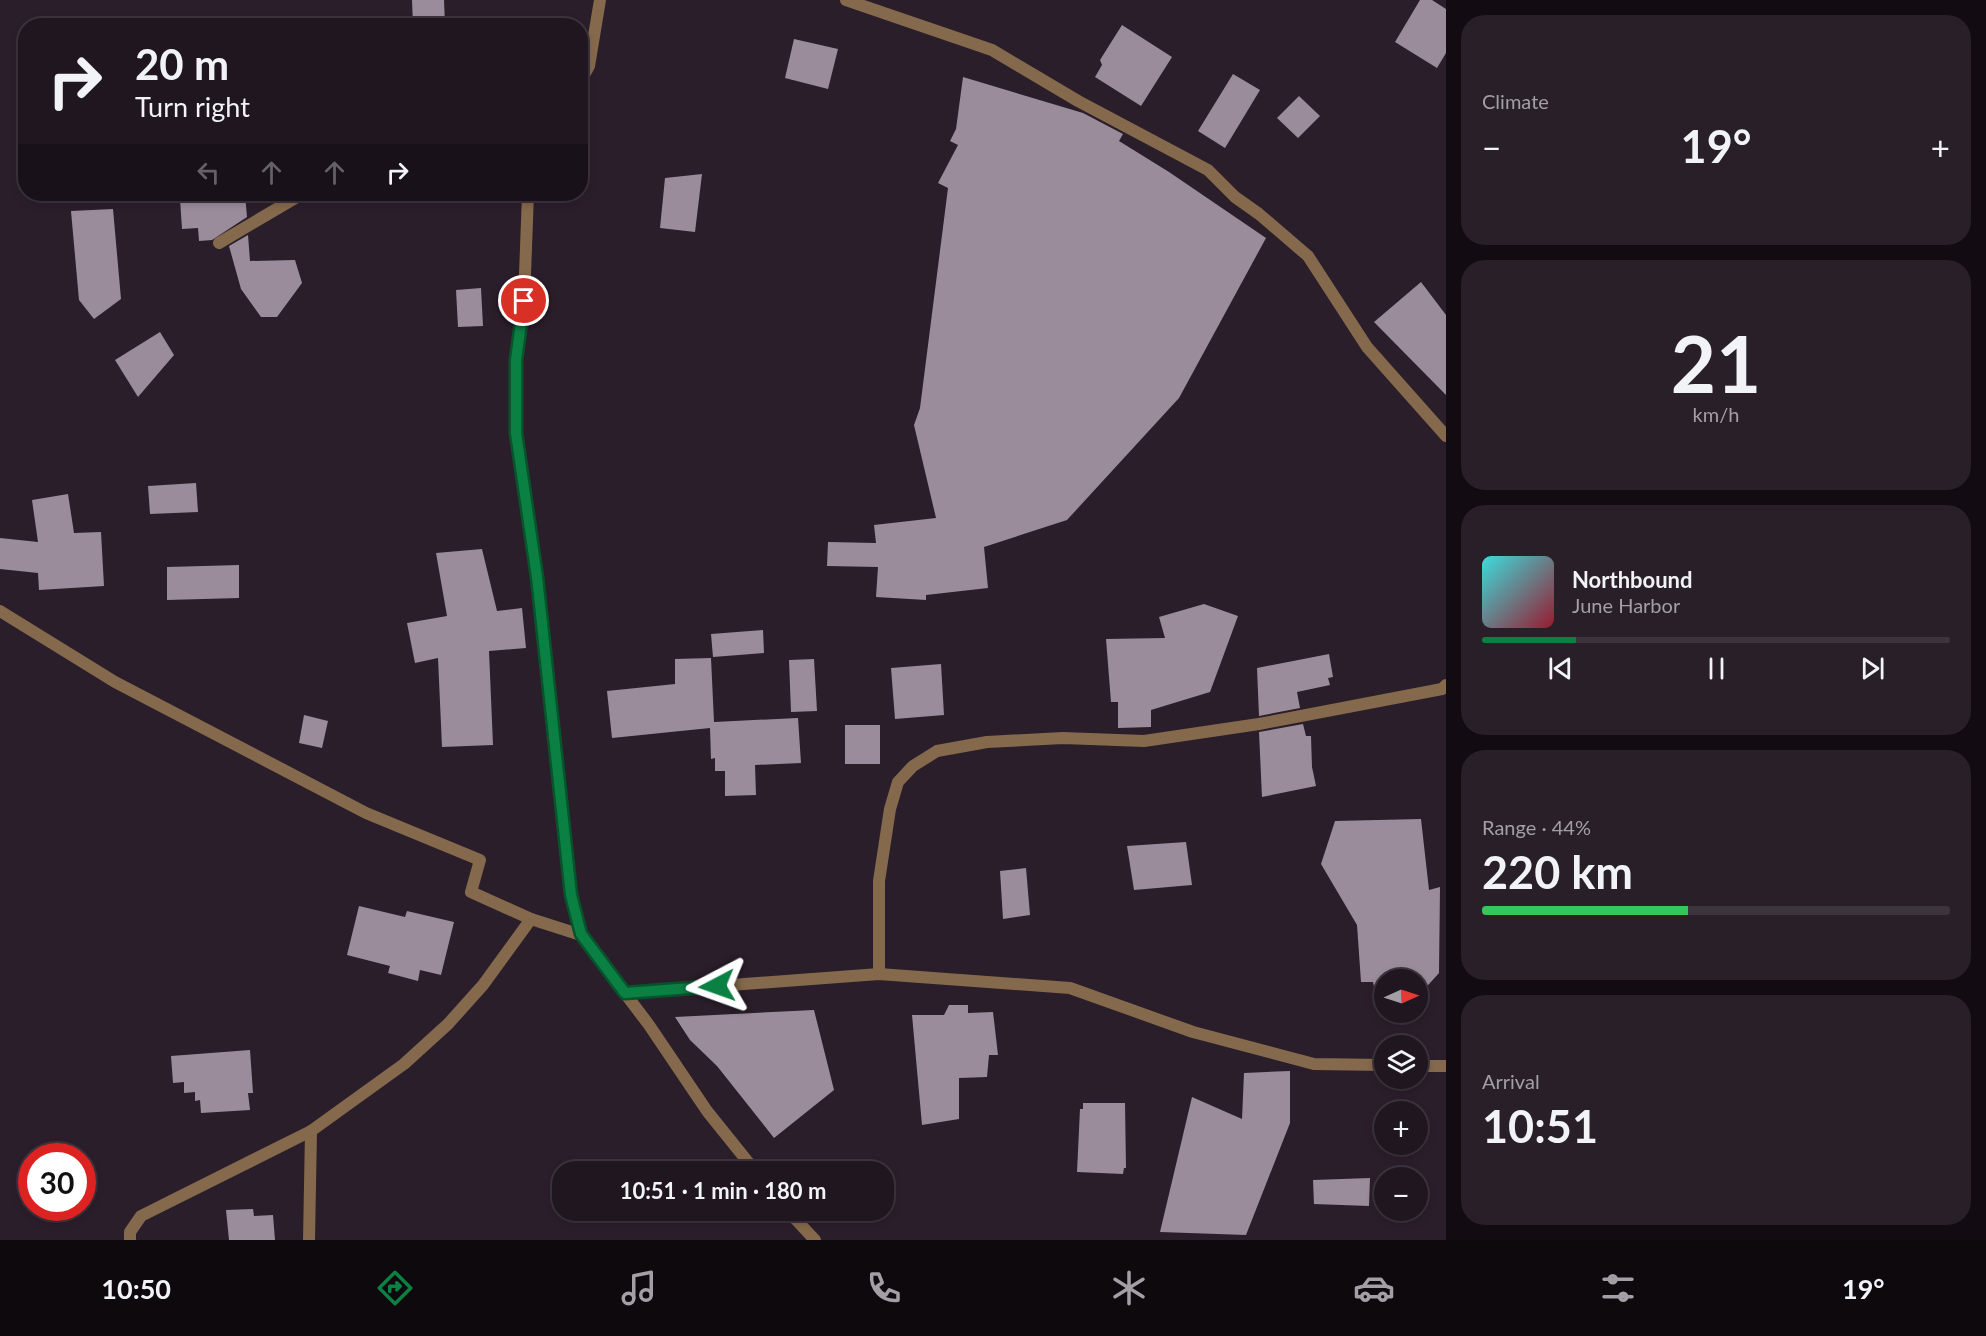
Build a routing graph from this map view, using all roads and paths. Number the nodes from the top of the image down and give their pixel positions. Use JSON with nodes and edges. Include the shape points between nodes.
{"nodes":[{"id":1,"x":600,"y":0,"type":"edge"},
{"id":2,"x":846,"y":0,"type":"edge"},
{"id":3,"x":588,"y":68,"type":"edge"},
{"id":4,"x":290,"y":201,"type":"edge"},
{"id":5,"x":528,"y":201,"type":"edge"},
{"id":6,"x":219,"y":243,"type":"dead end"},
{"id":7,"x":1446,"y":436,"type":"edge"},
{"id":8,"x":0,"y":611,"type":"edge"},
{"id":9,"x":1446,"y":685,"type":"edge"},
{"id":10,"x":531,"y":919,"type":"junction"},
{"id":11,"x":581,"y":934,"type":"junction"},
{"id":12,"x":879,"y":974,"type":"junction"},
{"id":13,"x":625,"y":993,"type":"junction"},
{"id":14,"x":1374,"y":1065,"type":"edge"},
{"id":15,"x":1428,"y":1066,"type":"edge"},
{"id":16,"x":1446,"y":1066,"type":"edge"},
{"id":17,"x":311,"y":1131,"type":"junction"},
{"id":18,"x":747,"y":1161,"type":"edge"},
{"id":19,"x":798,"y":1221,"type":"edge"},
{"id":20,"x":130,"y":1240,"type":"edge"},
{"id":21,"x":309,"y":1240,"type":"edge"},
{"id":22,"x":815,"y":1240,"type":"edge"}],
"edges":[{"from":1,"to":3,"type":"street"},
{"from":2,"to":7,"type":"street","via":[[992,50],[1208,170],[1308,256],[1366,347]]},
{"from":4,"to":6,"type":"street"},
{"from":5,"to":11,"type":"street","via":[[524,301],[516,360],[516,433],[537,577],[571,895]]},
{"from":8,"to":10,"type":"street","via":[[115,682],[366,813],[480,860],[471,892]]},
{"from":9,"to":12,"type":"street","via":[[1442,689],[1270,722],[1144,741],[1063,738],[987,742],[937,751],[897,782],[879,881]]},
{"from":10,"to":11,"type":"street"},
{"from":10,"to":17,"type":"street","via":[[506,957],[448,1024],[404,1064]]},
{"from":11,"to":13,"type":"street"},
{"from":12,"to":13,"type":"street"},
{"from":12,"to":14,"type":"street","via":[[1070,988],[1193,1032],[1314,1064]]},
{"from":13,"to":18,"type":"street","via":[[707,1111]]},
{"from":15,"to":16,"type":"street"},
{"from":17,"to":20,"type":"street","via":[[160,1204],[141,1216],[130,1232]]},
{"from":17,"to":21,"type":"street"},
{"from":19,"to":22,"type":"street"}]}
